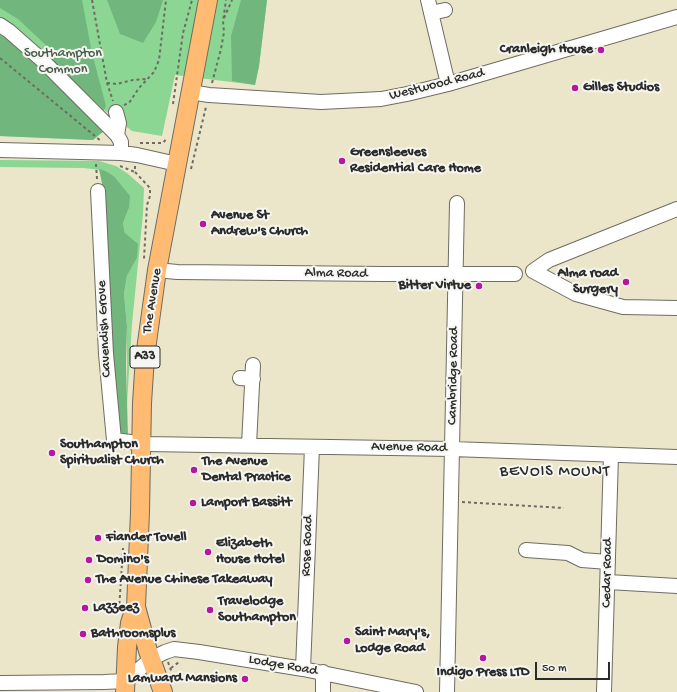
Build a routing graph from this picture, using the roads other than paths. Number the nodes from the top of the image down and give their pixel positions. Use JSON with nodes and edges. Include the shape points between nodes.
{"nodes":[{"id":1,"x":208,"y":0,"type":"edge"},
{"id":2,"x":430,"y":7,"type":"edge"},
{"id":3,"x":445,"y":10,"type":"dead end"},
{"id":4,"x":677,"y":17,"type":"edge"},
{"id":5,"x":0,"y":25,"type":"edge"},
{"id":6,"x":448,"y":84,"type":"junction"},
{"id":7,"x":190,"y":92,"type":"junction"},
{"id":8,"x":117,"y":107,"type":"road end"},
{"id":9,"x":117,"y":135,"type":"junction"},
{"id":10,"x":0,"y":150,"type":"edge"},
{"id":11,"x":121,"y":153,"type":"junction"},
{"id":12,"x":177,"y":164,"type":"junction"},
{"id":13,"x":98,"y":191,"type":"dead end"},
{"id":14,"x":457,"y":203,"type":"dead end"},
{"id":15,"x":677,"y":209,"type":"edge"},
{"id":16,"x":151,"y":266,"type":"junction"},
{"id":17,"x":515,"y":274,"type":"dead end"},
{"id":18,"x":456,"y":275,"type":"junction"},
{"id":19,"x":677,"y":308,"type":"edge"},
{"id":20,"x":249,"y":374,"type":"dead end"},
{"id":21,"x":141,"y":444,"type":"junction"},
{"id":22,"x":249,"y":445,"type":"junction"},
{"id":23,"x":312,"y":447,"type":"junction"},
{"id":24,"x":452,"y":449,"type":"junction"},
{"id":25,"x":611,"y":455,"type":"junction"},
{"id":26,"x":677,"y":457,"type":"edge"},
{"id":27,"x":526,"y":550,"type":"dead end"},
{"id":28,"x":608,"y":562,"type":"junction"},
{"id":29,"x":608,"y":582,"type":"junction"},
{"id":30,"x":677,"y":586,"type":"edge"},
{"id":31,"x":136,"y":607,"type":"junction"},
{"id":32,"x":151,"y":659,"type":"junction"},
{"id":33,"x":303,"y":668,"type":"junction"},
{"id":34,"x":323,"y":672,"type":"junction"},
{"id":35,"x":0,"y":683,"type":"edge"},
{"id":36,"x":88,"y":683,"type":"junction"},
{"id":37,"x":126,"y":686,"type":"edge"},
{"id":38,"x":98,"y":692,"type":"edge"},
{"id":39,"x":163,"y":692,"type":"edge"},
{"id":40,"x":323,"y":692,"type":"edge"},
{"id":41,"x":416,"y":692,"type":"edge"},
{"id":42,"x":447,"y":692,"type":"edge"},
{"id":43,"x":604,"y":692,"type":"edge"}],
"edges":[{"from":1,"to":7,"type":"main road","name":"The Avenue","number":"A33"},
{"from":2,"to":3,"type":"street"},
{"from":2,"to":6,"type":"street"},
{"from":4,"to":6,"type":"street","name":"Westwood Road"},
{"from":5,"to":9,"type":"street","via":[[42,60]]},
{"from":6,"to":7,"type":"street","name":"Westwood Road","via":[[381,99],[337,102]]},
{"from":7,"to":12,"type":"main road","name":"The Avenue","number":"A33"},
{"from":8,"to":9,"type":"street"},
{"from":9,"to":11,"type":"street"},
{"from":10,"to":11,"type":"street"},
{"from":11,"to":12,"type":"street"},
{"from":12,"to":16,"type":"main road","name":"The Avenue","number":"A33","via":[[171,201]]},
{"from":13,"to":21,"type":"street","name":"Cavendish Grove","via":[[106,348],[114,440]]},
{"from":14,"to":18,"type":"street","name":"Cambridge Road"},
{"from":15,"to":19,"type":"street","via":[[549,260],[533,271],[576,294],[623,307]]},
{"from":16,"to":18,"type":"street","name":"Alma Road","via":[[177,272]]},
{"from":16,"to":21,"type":"main road","name":"The Avenue","number":"A33"},
{"from":17,"to":18,"type":"street","name":"Alma Road"},
{"from":18,"to":24,"type":"street","name":"Cambridge Road"},
{"from":20,"to":22,"type":"street"},
{"from":21,"to":22,"type":"street","name":"Avenue Road"},
{"from":21,"to":31,"type":"main road","name":"The Avenue","number":"A33"},
{"from":22,"to":23,"type":"street","name":"Avenue Road"},
{"from":23,"to":24,"type":"street","name":"Avenue Road"},
{"from":23,"to":33,"type":"street","name":"Rose Road"},
{"from":24,"to":25,"type":"street","name":"Avenue Road"},
{"from":24,"to":42,"type":"street","name":"Cambridge Road"},
{"from":25,"to":26,"type":"street","name":"Avenue Road"},
{"from":25,"to":28,"type":"street","name":"Cedar Road"},
{"from":27,"to":28,"type":"street","via":[[568,552],[582,560]]},
{"from":28,"to":29,"type":"street","name":"Cedar Road"},
{"from":29,"to":30,"type":"street"},
{"from":29,"to":43,"type":"street","name":"Cedar Road"},
{"from":31,"to":32,"type":"main road","name":"The Avenue","number":"A33"},
{"from":31,"to":37,"type":"main road","name":"The Avenue","number":"A33","via":[[128,638]]},
{"from":32,"to":33,"type":"street","name":"Lodge Road","via":[[169,650],[181,650]]},
{"from":32,"to":37,"type":"street","name":"Lodge Road"},
{"from":32,"to":39,"type":"main road","name":"The Avenue","number":"A33"},
{"from":33,"to":34,"type":"street","name":"Lodge Road"},
{"from":34,"to":40,"type":"street"},
{"from":34,"to":41,"type":"street","name":"Lodge Road"},
{"from":35,"to":36,"type":"street"},
{"from":36,"to":37,"type":"street"},
{"from":36,"to":38,"type":"street"}]}
